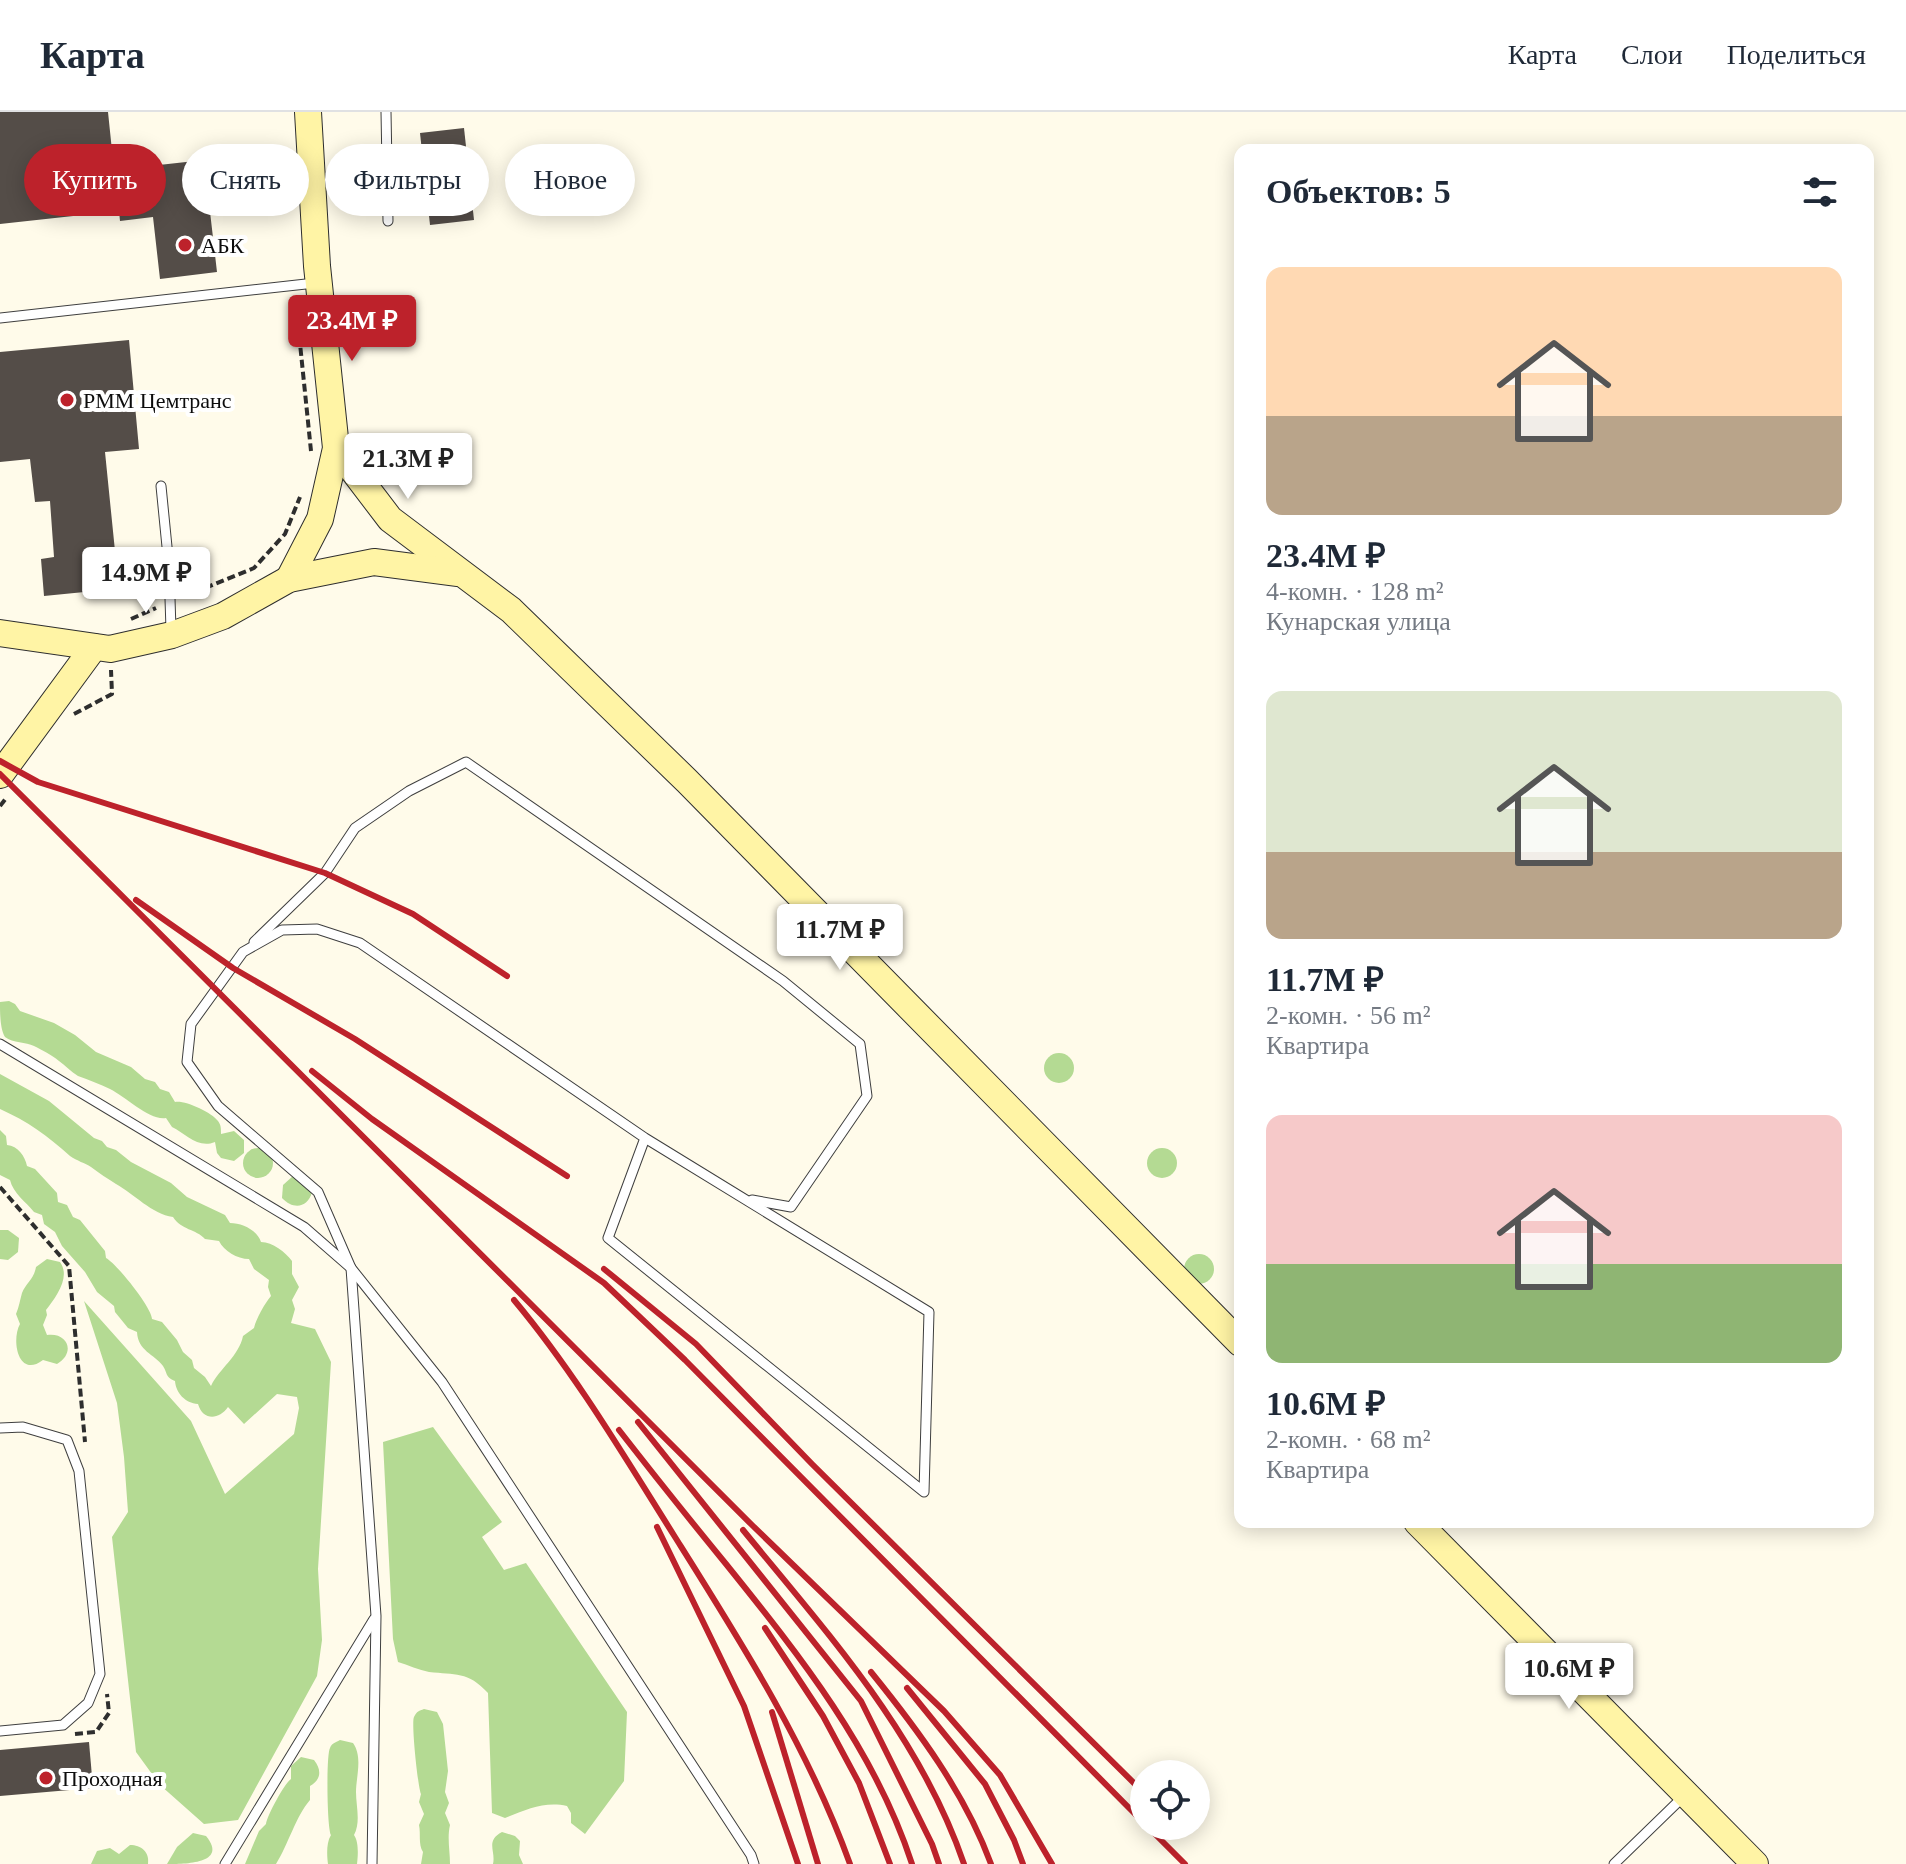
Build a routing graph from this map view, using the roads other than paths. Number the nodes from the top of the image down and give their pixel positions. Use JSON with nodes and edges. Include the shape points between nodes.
{"nodes":[{"id":1,"x":308,"y":112,"type":"edge"},
{"id":2,"x":386,"y":112,"type":"edge"},
{"id":3,"x":388,"y":221,"type":"dead end"},
{"id":4,"x":318,"y":283,"type":"junction"},
{"id":5,"x":0,"y":318,"type":"edge"},
{"id":6,"x":323,"y":450,"type":"junction"},
{"id":7,"x":161,"y":486,"type":"dead end"},
{"id":8,"x":462,"y":574,"type":"junction"},
{"id":9,"x":289,"y":579,"type":"junction"},
{"id":10,"x":0,"y":633,"type":"edge"},
{"id":11,"x":172,"y":635,"type":"junction"},
{"id":12,"x":102,"y":648,"type":"junction"},
{"id":13,"x":7,"y":782,"type":"edge"},
{"id":14,"x":243,"y":952,"type":"junction"},
{"id":15,"x":0,"y":1044,"type":"edge"},
{"id":16,"x":645,"y":1138,"type":"junction"},
{"id":17,"x":748,"y":1200,"type":"junction"},
{"id":18,"x":351,"y":1268,"type":"junction"},
{"id":19,"x":1234,"y":1337,"type":"edge"},
{"id":20,"x":0,"y":1428,"type":"edge"},
{"id":21,"x":1423,"y":1528,"type":"edge"},
{"id":22,"x":376,"y":1616,"type":"junction"},
{"id":23,"x":0,"y":1731,"type":"edge"},
{"id":24,"x":1686,"y":1794,"type":"junction"},
{"id":25,"x":225,"y":1864,"type":"edge"},
{"id":26,"x":372,"y":1864,"type":"edge"},
{"id":27,"x":754,"y":1864,"type":"edge"},
{"id":28,"x":1614,"y":1864,"type":"edge"},
{"id":29,"x":1755,"y":1864,"type":"edge"}],
"edges":[{"from":1,"to":4,"type":"main road"},
{"from":2,"to":3,"type":"lane"},
{"from":4,"to":5,"type":"lane"},
{"from":4,"to":6,"type":"main road"},
{"from":6,"to":8,"type":"main road","via":[[390,519]]},
{"from":6,"to":9,"type":"main road","via":[[320,519]]},
{"from":7,"to":11,"type":"lane"},
{"from":8,"to":9,"type":"main road","via":[[374,562]]},
{"from":8,"to":19,"type":"main road","via":[[511,610],[687,781]]},
{"from":9,"to":11,"type":"main road","via":[[223,616]]},
{"from":10,"to":12,"type":"main road"},
{"from":11,"to":12,"type":"main road"},
{"from":12,"to":13,"type":"main road"},
{"from":14,"to":16,"type":"lane","via":[[282,930],[317,929],[360,943]]},
{"from":14,"to":17,"type":"lane","via":[[325,873],[355,828],[409,791],[466,762],[783,981],[860,1044],[867,1096],[791,1207]]},
{"from":14,"to":18,"type":"lane","via":[[191,1024],[187,1062],[218,1106],[318,1192]]},
{"from":15,"to":18,"type":"lane","via":[[304,1227]]},
{"from":16,"to":17,"type":"lane"},
{"from":16,"to":17,"type":"lane","via":[[608,1238],[924,1492],[929,1312]]},
{"from":18,"to":22,"type":"lane"},
{"from":18,"to":27,"type":"lane","via":[[442,1382]]},
{"from":20,"to":23,"type":"lane","via":[[23,1427],[67,1440],[79,1471],[100,1674],[88,1703],[63,1725]]},
{"from":21,"to":24,"type":"main road"},
{"from":22,"to":25,"type":"lane"},
{"from":22,"to":26,"type":"lane"},
{"from":24,"to":28,"type":"lane"},
{"from":24,"to":29,"type":"main road"}]}
